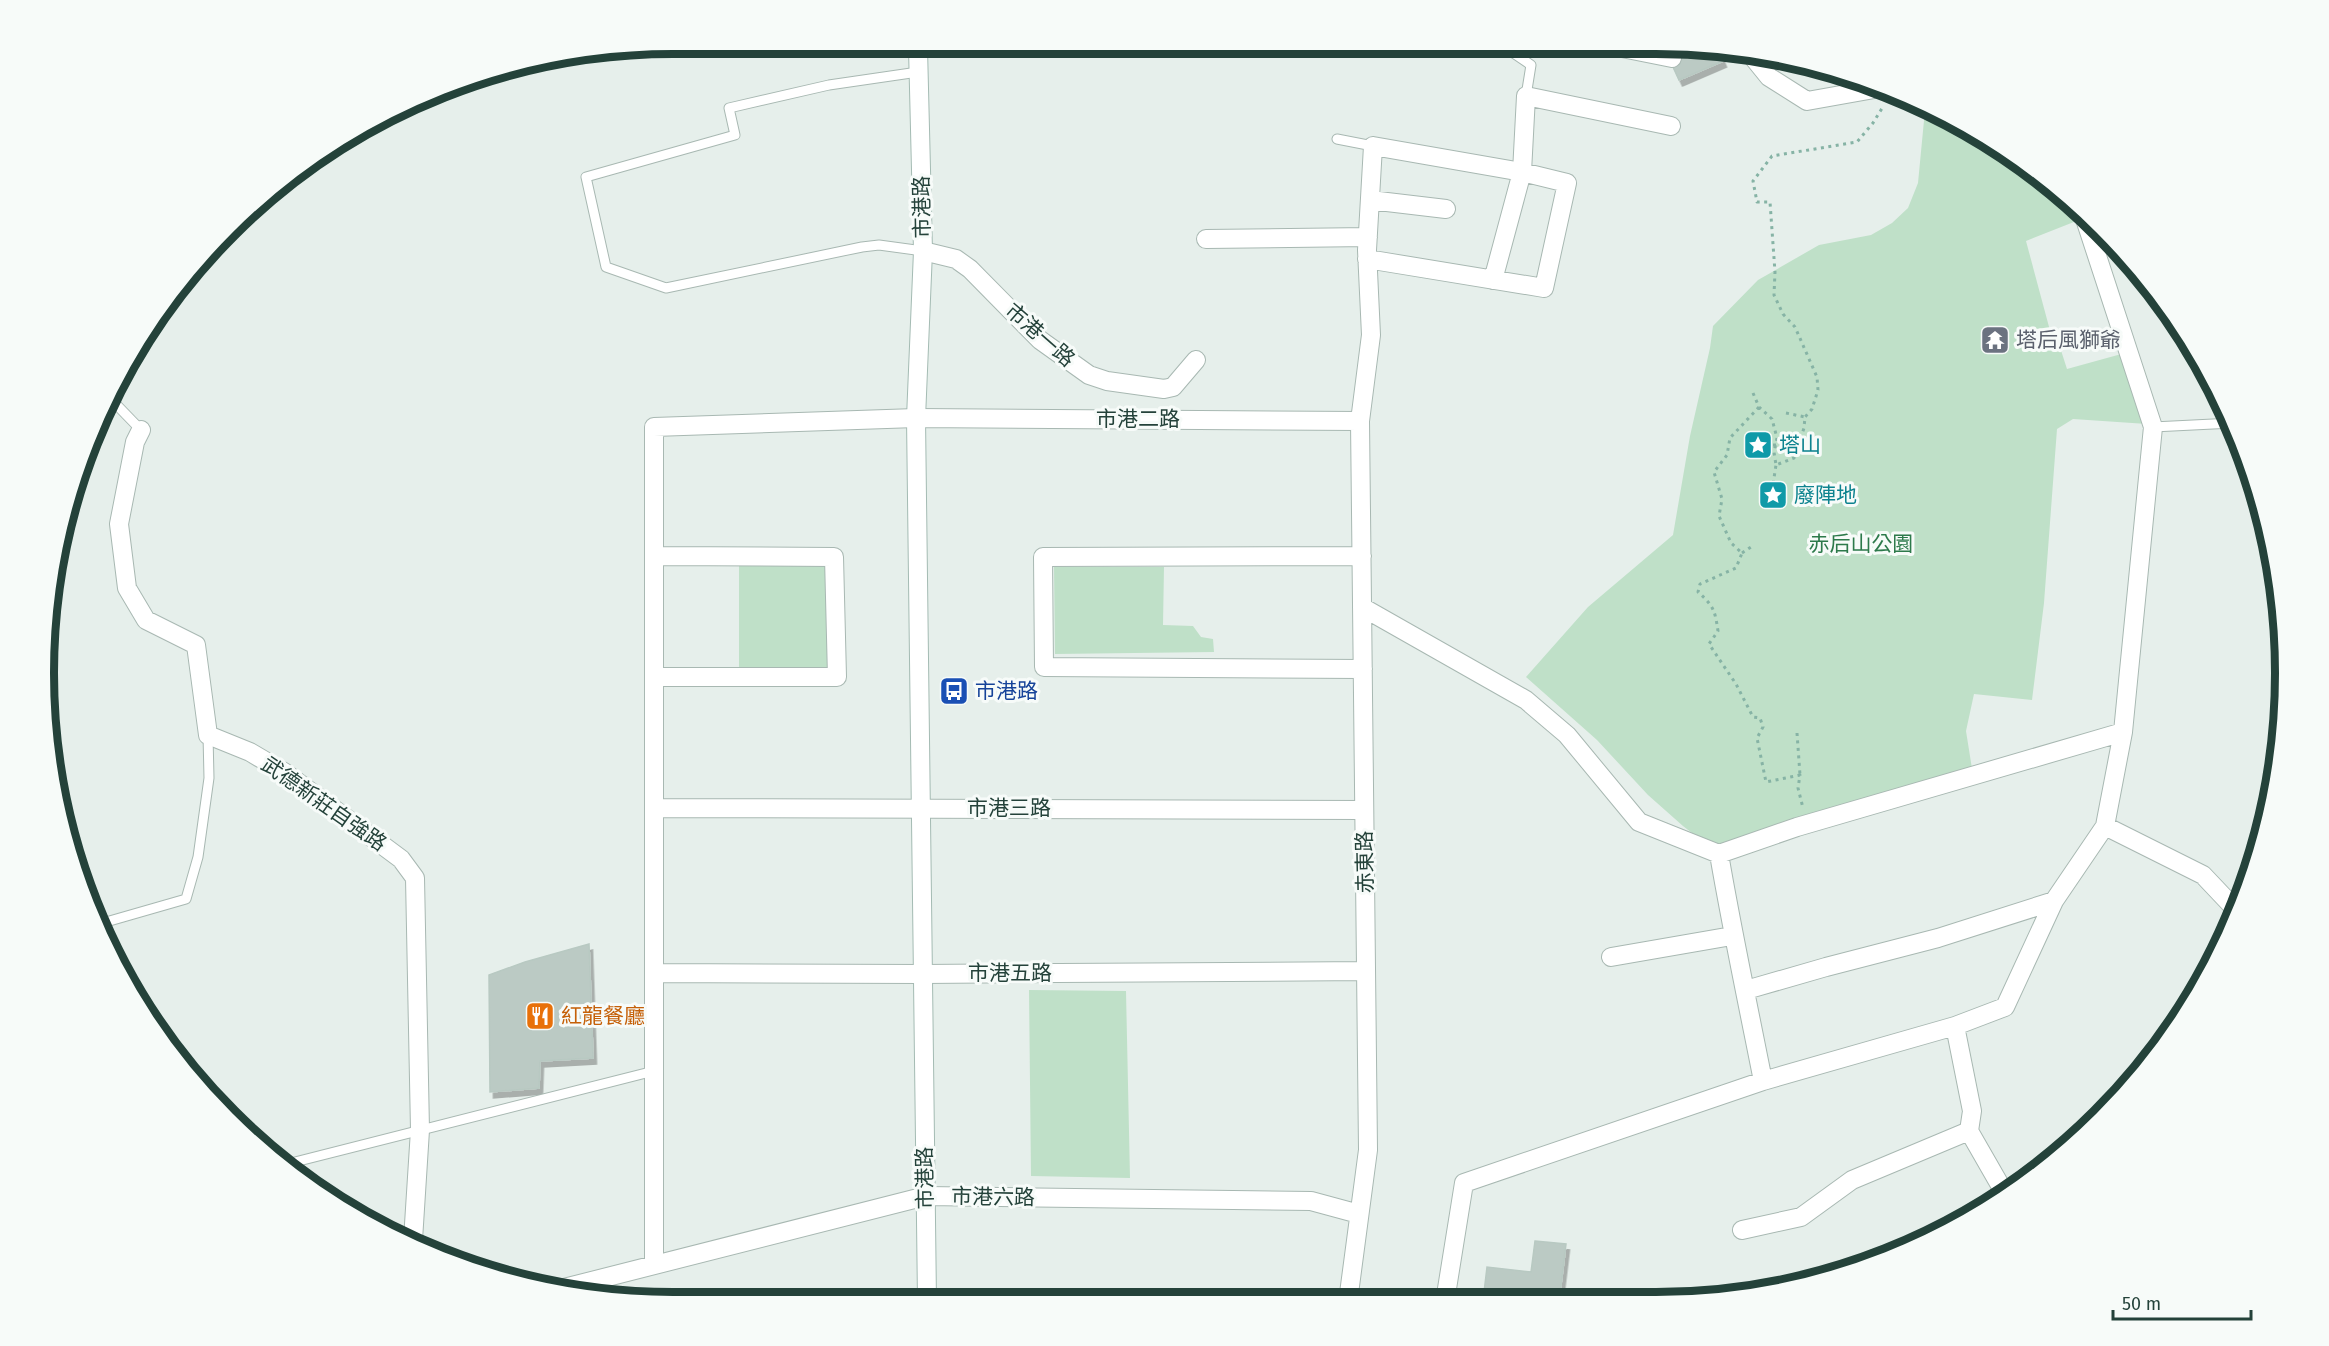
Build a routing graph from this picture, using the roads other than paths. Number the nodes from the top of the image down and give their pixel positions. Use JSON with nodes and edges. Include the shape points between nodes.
{"nodes":[{"id":1,"x":918,"y":54,"type":"edge"},
{"id":2,"x":1514,"y":54,"type":"edge"},
{"id":3,"x":1656,"y":54,"type":"edge"},
{"id":4,"x":1672,"y":54,"type":"edge"},
{"id":5,"x":1757,"y":63,"type":"edge"},
{"id":6,"x":918,"y":72,"type":"junction"},
{"id":7,"x":1878,"y":95,"type":"edge"},
{"id":8,"x":1526,"y":96,"type":"junction"},
{"id":9,"x":1671,"y":126,"type":"dead end"},
{"id":10,"x":1337,"y":139,"type":"dead end"},
{"id":11,"x":1373,"y":146,"type":"junction"},
{"id":12,"x":1522,"y":172,"type":"junction"},
{"id":13,"x":1370,"y":200,"type":"junction"},
{"id":14,"x":1446,"y":209,"type":"dead end"},
{"id":15,"x":2089,"y":230,"type":"edge"},
{"id":16,"x":1368,"y":237,"type":"junction"},
{"id":17,"x":1206,"y":239,"type":"dead end"},
{"id":18,"x":922,"y":251,"type":"junction"},
{"id":19,"x":1367,"y":259,"type":"junction"},
{"id":20,"x":1493,"y":279,"type":"junction"},
{"id":21,"x":1196,"y":360,"type":"dead end"},
{"id":22,"x":116,"y":404,"type":"edge"},
{"id":23,"x":916,"y":418,"type":"junction"},
{"id":24,"x":1360,"y":421,"type":"junction"},
{"id":25,"x":2222,"y":424,"type":"edge"},
{"id":26,"x":2153,"y":427,"type":"junction"},
{"id":27,"x":141,"y":430,"type":"joint"},
{"id":28,"x":654,"y":556,"type":"junction"},
{"id":29,"x":1362,"y":556,"type":"junction"},
{"id":30,"x":1362,"y":607,"type":"junction"},
{"id":31,"x":1363,"y":669,"type":"junction"},
{"id":32,"x":654,"y":678,"type":"junction"},
{"id":33,"x":2123,"y":732,"type":"junction"},
{"id":34,"x":208,"y":735,"type":"junction"},
{"id":35,"x":920,"y":807,"type":"junction"},
{"id":36,"x":654,"y":808,"type":"junction"},
{"id":37,"x":1364,"y":810,"type":"junction"},
{"id":38,"x":2105,"y":826,"type":"junction"},
{"id":39,"x":1719,"y":854,"type":"junction"},
{"id":40,"x":2054,"y":901,"type":"junction"},
{"id":41,"x":2230,"y":904,"type":"edge"},
{"id":42,"x":106,"y":922,"type":"edge"},
{"id":43,"x":1732,"y":936,"type":"junction"},
{"id":44,"x":1611,"y":957,"type":"dead end"},
{"id":45,"x":1366,"y":970,"type":"junction"},
{"id":46,"x":654,"y":973,"type":"junction"},
{"id":47,"x":923,"y":974,"type":"junction"},
{"id":48,"x":1746,"y":990,"type":"junction"},
{"id":49,"x":1955,"y":1026,"type":"junction"},
{"id":50,"x":654,"y":1071,"type":"junction"},
{"id":51,"x":1762,"y":1081,"type":"junction"},
{"id":52,"x":420,"y":1130,"type":"junction"},
{"id":53,"x":1969,"y":1131,"type":"junction"},
{"id":54,"x":295,"y":1163,"type":"edge"},
{"id":55,"x":2001,"y":1187,"type":"edge"},
{"id":56,"x":926,"y":1196,"type":"junction"},
{"id":57,"x":1359,"y":1214,"type":"junction"},
{"id":58,"x":1742,"y":1230,"type":"dead end"},
{"id":59,"x":412,"y":1234,"type":"edge"},
{"id":60,"x":654,"y":1265,"type":"junction"},
{"id":61,"x":578,"y":1284,"type":"edge"},
{"id":62,"x":927,"y":1292,"type":"edge"},
{"id":63,"x":1349,"y":1292,"type":"edge"},
{"id":64,"x":1446,"y":1292,"type":"edge"}],
"edges":[{"from":1,"to":6,"type":"street","name":"市港路"},
{"from":2,"to":8,"type":"lane","via":[[1531,66]]},
{"from":3,"to":4,"type":"street"},
{"from":5,"to":7,"type":"street","via":[[1769,77],[1807,100]]},
{"from":6,"to":18,"type":"street","name":"市港路"},
{"from":6,"to":18,"type":"lane","via":[[829,85],[729,108],[735,135],[586,177],[606,267],[666,288],[862,247],[879,245]]},
{"from":8,"to":9,"type":"street"},
{"from":8,"to":12,"type":"street"},
{"from":10,"to":11,"type":"lane"},
{"from":11,"to":12,"type":"street"},
{"from":11,"to":13,"type":"street","name":"赤東路"},
{"from":12,"to":20,"type":"street"},
{"from":12,"to":20,"type":"street","via":[[1567,183],[1544,288]]},
{"from":13,"to":14,"type":"street"},
{"from":13,"to":16,"type":"street","name":"赤東路"},
{"from":15,"to":26,"type":"street"},
{"from":16,"to":17,"type":"street"},
{"from":16,"to":19,"type":"street","name":"赤東路"},
{"from":18,"to":21,"type":"street","name":"市港一路","via":[[963,264],[1040,340],[1089,375],[1164,389],[1173,387]]},
{"from":18,"to":23,"type":"street","name":"市港路"},
{"from":19,"to":20,"type":"street"},
{"from":19,"to":24,"type":"street","name":"赤東路","via":[[1371,335]]},
{"from":22,"to":27,"type":"lane"},
{"from":23,"to":24,"type":"street","name":"市港二路"},
{"from":23,"to":28,"type":"street","name":"市港二路","via":[[654,427]]},
{"from":23,"to":35,"type":"street","name":"市港路"},
{"from":24,"to":29,"type":"street","name":"赤東路"},
{"from":25,"to":26,"type":"lane"},
{"from":26,"to":33,"type":"street"},
{"from":27,"to":34,"type":"street","via":[[135,442],[119,524],[127,588],[146,620],[196,645]]},
{"from":28,"to":32,"type":"street"},
{"from":28,"to":32,"type":"street","via":[[834,557],[837,677]]},
{"from":29,"to":30,"type":"street","name":"赤東路"},
{"from":29,"to":31,"type":"street","via":[[1043,557],[1044,667]]},
{"from":30,"to":31,"type":"street","name":"赤東路"},
{"from":30,"to":39,"type":"street","via":[[1526,700],[1567,735],[1639,822]]},
{"from":31,"to":37,"type":"street","name":"赤東路"},
{"from":32,"to":36,"type":"street"},
{"from":33,"to":38,"type":"street"},
{"from":33,"to":39,"type":"street","via":[[1807,824]]},
{"from":34,"to":42,"type":"lane","via":[[209,778],[198,857],[186,899]]},
{"from":34,"to":52,"type":"street","name":"武德新莊自強路","via":[[250,752],[284,772],[401,859],[415,878]]},
{"from":35,"to":36,"type":"street","name":"市港三路"},
{"from":35,"to":37,"type":"street","name":"市港三路"},
{"from":35,"to":47,"type":"street","name":"市港路"},
{"from":36,"to":46,"type":"street"},
{"from":37,"to":45,"type":"street","name":"赤東路"},
{"from":38,"to":40,"type":"street"},
{"from":38,"to":41,"type":"street","via":[[2203,875]]},
{"from":39,"to":43,"type":"street"},
{"from":40,"to":48,"type":"street","via":[[1938,939]]},
{"from":40,"to":49,"type":"street","via":[[2005,1007]]},
{"from":43,"to":44,"type":"street"},
{"from":43,"to":48,"type":"street"},
{"from":45,"to":47,"type":"street","name":"市港五路"},
{"from":45,"to":57,"type":"street","name":"赤東路","via":[[1368,1150]]},
{"from":46,"to":47,"type":"street","name":"市港五路"},
{"from":46,"to":50,"type":"street"},
{"from":47,"to":56,"type":"street","name":"市港路"},
{"from":48,"to":51,"type":"street"},
{"from":49,"to":51,"type":"street"},
{"from":49,"to":53,"type":"street","via":[[1972,1111]]},
{"from":50,"to":52,"type":"lane"},
{"from":50,"to":60,"type":"street"},
{"from":51,"to":64,"type":"street","via":[[1464,1183]]},
{"from":52,"to":54,"type":"lane"},
{"from":52,"to":59,"type":"street","name":"武德新莊自強路"},
{"from":53,"to":55,"type":"street"},
{"from":53,"to":58,"type":"street","via":[[1852,1180],[1801,1217]]},
{"from":56,"to":57,"type":"street","name":"市港六路","via":[[1311,1201]]},
{"from":56,"to":60,"type":"street","name":"市港六路"},
{"from":56,"to":62,"type":"street","name":"市港路"},
{"from":57,"to":63,"type":"street","name":"赤東路"},
{"from":60,"to":61,"type":"street","name":"市港六路"}]}
